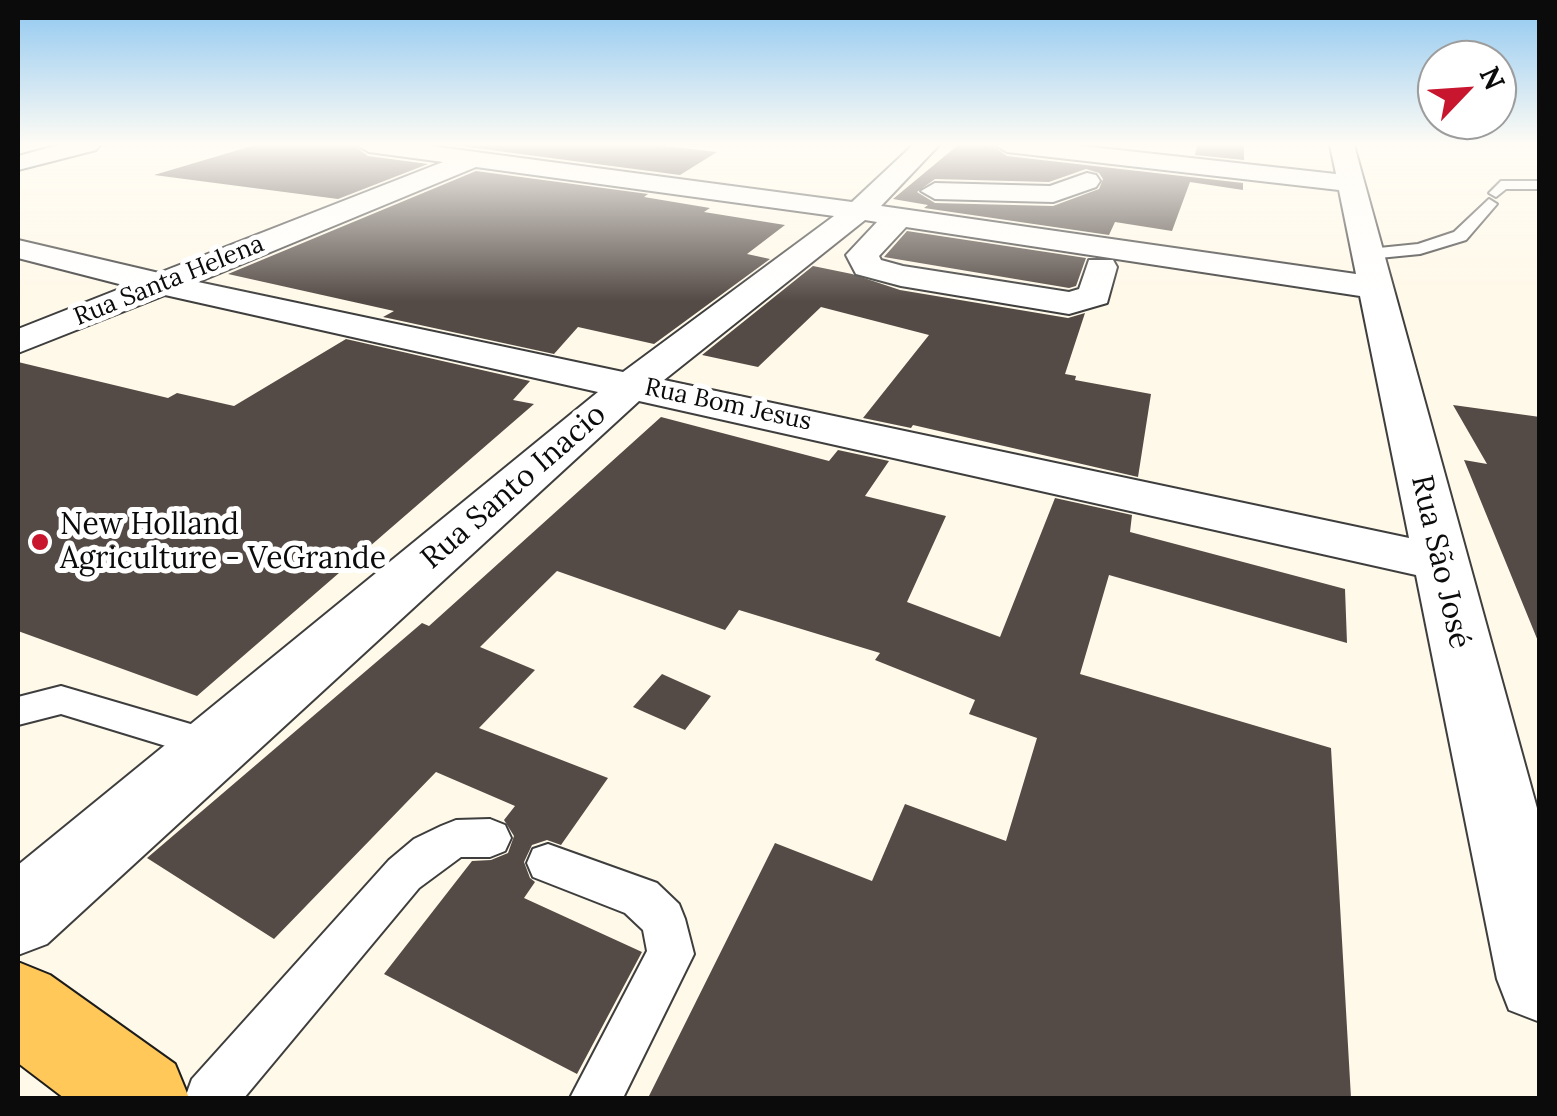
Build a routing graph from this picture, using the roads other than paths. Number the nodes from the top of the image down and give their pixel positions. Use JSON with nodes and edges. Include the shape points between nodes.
{"nodes":[{"id":1,"x":362,"y":197,"type":"edge"},
{"id":2,"x":818,"y":197,"type":"edge"},
{"id":3,"x":886,"y":197,"type":"edge"},
{"id":4,"x":1003,"y":197,"type":"edge"},
{"id":5,"x":1352,"y":197,"type":"edge"},
{"id":6,"x":1493,"y":197,"type":"edge"},
{"id":7,"x":880,"y":205,"type":"junction"},
{"id":8,"x":18,"y":249,"type":"edge"},
{"id":9,"x":1100,"y":268,"type":"dead end"},
{"id":10,"x":1374,"y":271,"type":"junction"},
{"id":11,"x":161,"y":284,"type":"junction"},
{"id":12,"x":18,"y":342,"type":"edge"},
{"id":13,"x":633,"y":384,"type":"junction"},
{"id":14,"x":1438,"y":562,"type":"junction"},
{"id":15,"x":18,"y":711,"type":"edge"},
{"id":16,"x":215,"y":746,"type":"junction"},
{"id":17,"x":490,"y":838,"type":"dead end"},
{"id":18,"x":548,"y":863,"type":"dead end"},
{"id":19,"x":18,"y":916,"type":"edge"},
{"id":20,"x":1540,"y":979,"type":"edge"},
{"id":21,"x":18,"y":1008,"type":"edge"},
{"id":22,"x":141,"y":1098,"type":"edge"},
{"id":23,"x":211,"y":1098,"type":"edge"},
{"id":24,"x":596,"y":1098,"type":"edge"}],
"edges":[{"from":1,"to":11,"type":"street","name":"Rua Santa Helena"},
{"from":2,"to":7,"type":"street"},
{"from":3,"to":7,"type":"street","name":"Rua Santo Inacio"},
{"from":4,"to":7,"type":"street"},
{"from":5,"to":10,"type":"street","name":"Rua São José"},
{"from":6,"to":10,"type":"lane","via":[[1460,236]]},
{"from":7,"to":9,"type":"street","via":[[862,255],[868,267],[1069,303],[1095,296]]},
{"from":7,"to":10,"type":"street"},
{"from":7,"to":13,"type":"street","name":"Rua Santo Inacio"},
{"from":8,"to":11,"type":"street","name":"Rua Bom Jesus"},
{"from":10,"to":14,"type":"street","name":"Rua São José"},
{"from":11,"to":12,"type":"street","name":"Rua Santa Helena"},
{"from":11,"to":13,"type":"street","name":"Rua Bom Jesus"},
{"from":13,"to":14,"type":"street","name":"Rua Bom Jesus"},
{"from":13,"to":16,"type":"street","name":"Rua Santo Inacio"},
{"from":14,"to":20,"type":"street","name":"Rua São José"},
{"from":15,"to":16,"type":"lane","via":[[61,700]]},
{"from":16,"to":19,"type":"street","name":"Rua Santo Inacio"},
{"from":17,"to":23,"type":"lane","via":[[456,839],[404,874]]},
{"from":18,"to":24,"type":"lane","via":[[641,898],[663,919],[671,954]]},
{"from":21,"to":22,"type":"main road"}]}
